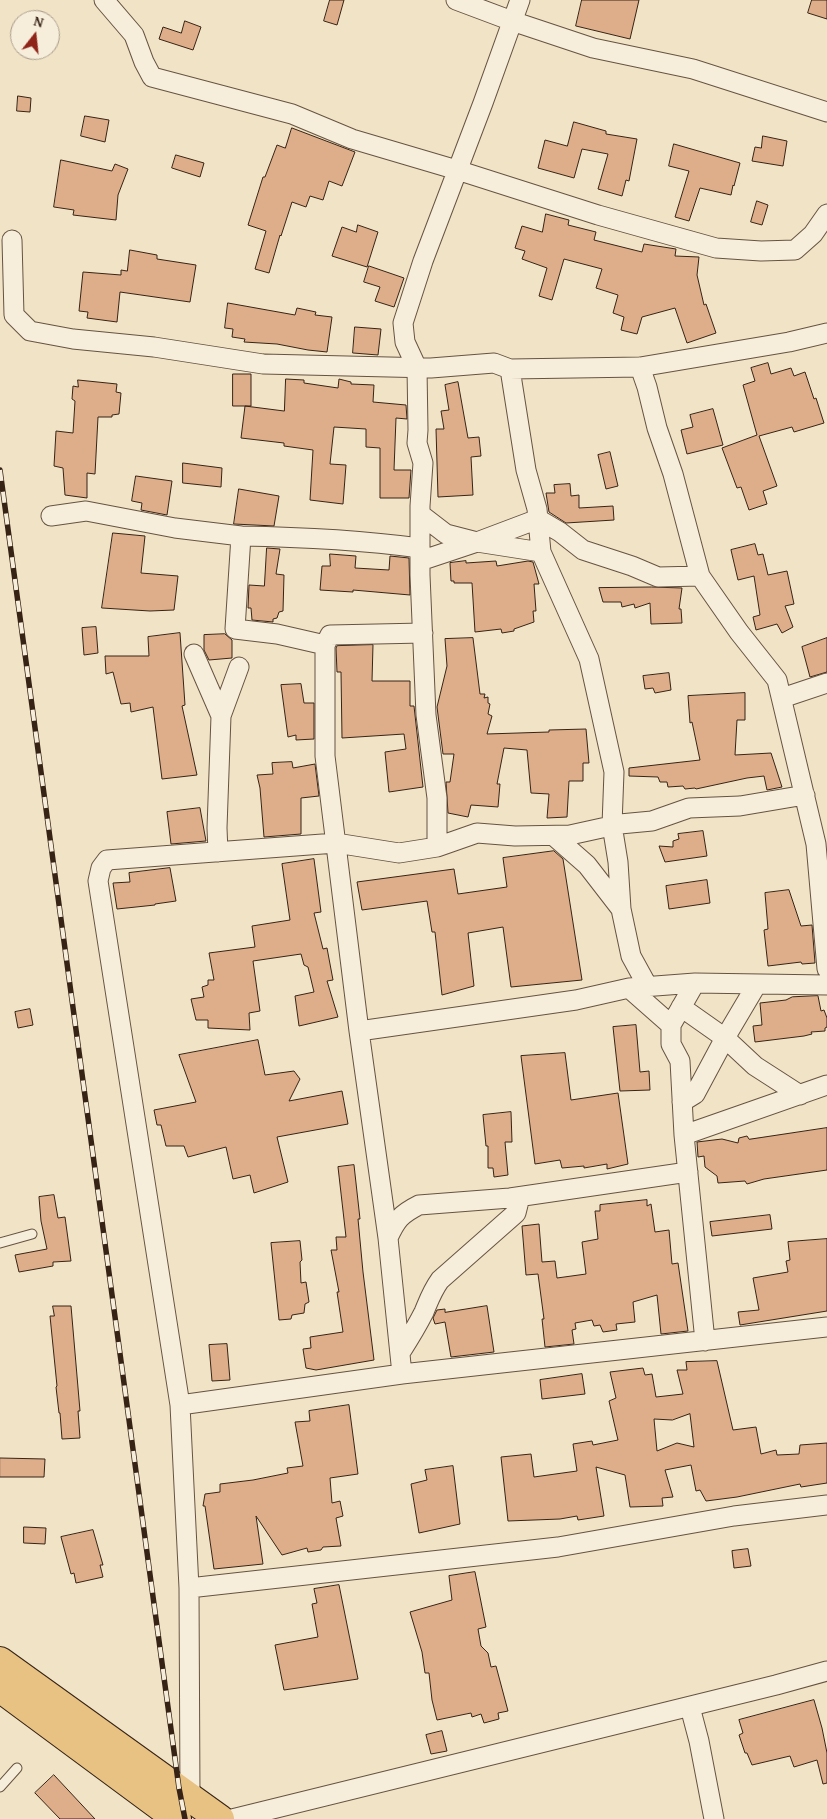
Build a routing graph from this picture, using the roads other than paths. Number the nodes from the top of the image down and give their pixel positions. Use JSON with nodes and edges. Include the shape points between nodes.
{"nodes":[{"id":1,"x":104,"y":0,"type":"edge"},
{"id":2,"x":456,"y":0,"type":"edge"},
{"id":3,"x":520,"y":0,"type":"edge"},
{"id":4,"x":512,"y":21,"type":"junction"},
{"id":5,"x":827,"y":112,"type":"edge"},
{"id":6,"x":457,"y":170,"type":"junction"},
{"id":7,"x":827,"y":214,"type":"edge"},
{"id":8,"x":12,"y":240,"type":"dead end"},
{"id":9,"x":827,"y":333,"type":"edge"},
{"id":10,"x":640,"y":367,"type":"junction"},
{"id":11,"x":417,"y":368,"type":"junction"},
{"id":12,"x":510,"y":369,"type":"junction"},
{"id":13,"x":420,"y":514,"type":"junction"},
{"id":14,"x":51,"y":516,"type":"dead end"},
{"id":15,"x":538,"y":519,"type":"junction"},
{"id":16,"x":241,"y":536,"type":"junction"},
{"id":17,"x":477,"y":542,"type":"junction"},
{"id":18,"x":541,"y":552,"type":"junction"},
{"id":19,"x":420,"y":554,"type":"junction"},
{"id":20,"x":700,"y":576,"type":"junction"},
{"id":21,"x":423,"y":633,"type":"junction"},
{"id":22,"x":325,"y":645,"type":"junction"},
{"id":23,"x":194,"y":654,"type":"dead end"},
{"id":24,"x":239,"y":667,"type":"dead end"},
{"id":25,"x":827,"y":683,"type":"edge"},
{"id":26,"x":782,"y":698,"type":"junction"},
{"id":27,"x":221,"y":716,"type":"junction"},
{"id":28,"x":805,"y":795,"type":"junction"},
{"id":29,"x":612,"y":826,"type":"junction"},
{"id":30,"x":554,"y":836,"type":"junction"},
{"id":31,"x":336,"y":844,"type":"junction"},
{"id":32,"x":437,"y":847,"type":"junction"},
{"id":33,"x":218,"y":852,"type":"junction"},
{"id":34,"x":824,"y":901,"type":"edge"},
{"id":35,"x":620,"y":909,"type":"junction"},
{"id":36,"x":827,"y":969,"type":"edge"},
{"id":37,"x":695,"y":983,"type":"junction"},
{"id":38,"x":756,"y":984,"type":"junction"},
{"id":39,"x":827,"y":985,"type":"edge"},
{"id":40,"x":648,"y":987,"type":"junction"},
{"id":41,"x":629,"y":988,"type":"junction"},
{"id":42,"x":681,"y":1007,"type":"junction"},
{"id":43,"x":671,"y":1025,"type":"junction"},
{"id":44,"x":359,"y":1031,"type":"junction"},
{"id":45,"x":725,"y":1038,"type":"junction"},
{"id":46,"x":827,"y":1085,"type":"edge"},
{"id":47,"x":800,"y":1096,"type":"junction"},
{"id":48,"x":682,"y":1102,"type":"junction"},
{"id":49,"x":684,"y":1135,"type":"junction"},
{"id":50,"x":688,"y":1172,"type":"junction"},
{"id":51,"x":525,"y":1202,"type":"junction"},
{"id":52,"x":32,"y":1234,"type":"dead end"},
{"id":53,"x":388,"y":1238,"type":"junction"},
{"id":54,"x":0,"y":1243,"type":"edge"},
{"id":55,"x":827,"y":1327,"type":"edge"},
{"id":56,"x":705,"y":1341,"type":"junction"},
{"id":57,"x":400,"y":1353,"type":"junction"},
{"id":58,"x":402,"y":1374,"type":"junction"},
{"id":59,"x":180,"y":1405,"type":"junction"},
{"id":60,"x":827,"y":1505,"type":"edge"},
{"id":61,"x":189,"y":1588,"type":"junction"},
{"id":62,"x":0,"y":1660,"type":"edge"},
{"id":63,"x":827,"y":1671,"type":"edge"},
{"id":64,"x":0,"y":1688,"type":"edge"},
{"id":65,"x":690,"y":1706,"type":"junction"},
{"id":66,"x":17,"y":1768,"type":"dead end"},
{"id":67,"x":0,"y":1787,"type":"edge"},
{"id":68,"x":190,"y":1796,"type":"junction"},
{"id":69,"x":177,"y":1819,"type":"edge"},
{"id":70,"x":220,"y":1819,"type":"edge"},
{"id":71,"x":232,"y":1819,"type":"edge"},
{"id":72,"x":714,"y":1819,"type":"edge"}],
"edges":[{"from":1,"to":6,"type":"street","via":[[134,34],[152,77],[292,114],[352,139]]},
{"from":2,"to":4,"type":"street"},
{"from":3,"to":4,"type":"street"},
{"from":4,"to":5,"type":"street","via":[[593,48],[693,70]]},
{"from":4,"to":6,"type":"street"},
{"from":6,"to":7,"type":"street","via":[[716,248],[761,252],[795,250],[813,234]]},
{"from":6,"to":11,"type":"street","via":[[403,323],[405,342]]},
{"from":8,"to":11,"type":"street","via":[[14,316],[30,332],[262,364]]},
{"from":9,"to":10,"type":"street"},
{"from":10,"to":12,"type":"street"},
{"from":10,"to":20,"type":"street"},
{"from":11,"to":12,"type":"street","via":[[494,363]]},
{"from":11,"to":13,"type":"street","via":[[417,443],[423,463]]},
{"from":12,"to":15,"type":"street","via":[[526,470]]},
{"from":13,"to":17,"type":"street","via":[[446,534]]},
{"from":13,"to":19,"type":"street"},
{"from":14,"to":16,"type":"street","via":[[86,511]]},
{"from":15,"to":17,"type":"street"},
{"from":15,"to":18,"type":"street"},
{"from":15,"to":20,"type":"street","via":[[583,550],[658,577]]},
{"from":16,"to":19,"type":"street","via":[[338,540]]},
{"from":16,"to":22,"type":"street","via":[[235,629]]},
{"from":17,"to":18,"type":"street"},
{"from":17,"to":19,"type":"street"},
{"from":18,"to":29,"type":"street","via":[[590,658],[614,772]]},
{"from":19,"to":21,"type":"street"},
{"from":20,"to":26,"type":"street","via":[[777,680]]},
{"from":21,"to":22,"type":"street","via":[[330,635]]},
{"from":21,"to":32,"type":"street","via":[[426,715],[437,798]]},
{"from":22,"to":31,"type":"street","via":[[325,756]]},
{"from":23,"to":27,"type":"street"},
{"from":24,"to":27,"type":"street"},
{"from":25,"to":26,"type":"street"},
{"from":26,"to":28,"type":"street"},
{"from":27,"to":33,"type":"street"},
{"from":28,"to":29,"type":"street","via":[[740,806],[689,808],[652,821]]},
{"from":28,"to":34,"type":"street"},
{"from":29,"to":30,"type":"street"},
{"from":29,"to":35,"type":"street","via":[[618,862]]},
{"from":30,"to":32,"type":"street","via":[[477,833]]},
{"from":30,"to":35,"type":"street","via":[[587,865]]},
{"from":31,"to":32,"type":"street","via":[[400,852]]},
{"from":31,"to":33,"type":"street"},
{"from":31,"to":44,"type":"street"},
{"from":33,"to":59,"type":"street","via":[[107,860],[98,881]]},
{"from":34,"to":36,"type":"street"},
{"from":35,"to":40,"type":"street","via":[[631,956]]},
{"from":37,"to":38,"type":"street"},
{"from":37,"to":40,"type":"street"},
{"from":37,"to":42,"type":"street"},
{"from":38,"to":39,"type":"street"},
{"from":38,"to":45,"type":"street"},
{"from":40,"to":41,"type":"street"},
{"from":41,"to":43,"type":"street"},
{"from":41,"to":44,"type":"street","via":[[576,1000]]},
{"from":42,"to":43,"type":"street"},
{"from":42,"to":45,"type":"street"},
{"from":43,"to":48,"type":"street","via":[[671,1044],[680,1061]]},
{"from":44,"to":53,"type":"street"},
{"from":45,"to":47,"type":"street","via":[[755,1066]]},
{"from":45,"to":48,"type":"street","via":[[696,1094]]},
{"from":46,"to":47,"type":"street"},
{"from":47,"to":49,"type":"street"},
{"from":48,"to":49,"type":"street"},
{"from":49,"to":50,"type":"street"},
{"from":50,"to":51,"type":"street"},
{"from":50,"to":56,"type":"street"},
{"from":51,"to":53,"type":"street","via":[[419,1205],[396,1221]]},
{"from":51,"to":57,"type":"street","via":[[440,1280]]},
{"from":52,"to":54,"type":"lane"},
{"from":53,"to":57,"type":"street"},
{"from":55,"to":56,"type":"street"},
{"from":56,"to":58,"type":"street"},
{"from":57,"to":58,"type":"street"},
{"from":58,"to":59,"type":"street"},
{"from":59,"to":61,"type":"street"},
{"from":60,"to":61,"type":"street","via":[[734,1516],[558,1547]]},
{"from":61,"to":68,"type":"street"},
{"from":62,"to":68,"type":"highway"},
{"from":63,"to":65,"type":"street"},
{"from":64,"to":69,"type":"highway"},
{"from":65,"to":71,"type":"street"},
{"from":65,"to":72,"type":"street"},
{"from":66,"to":67,"type":"lane"},
{"from":68,"to":70,"type":"highway"}]}
